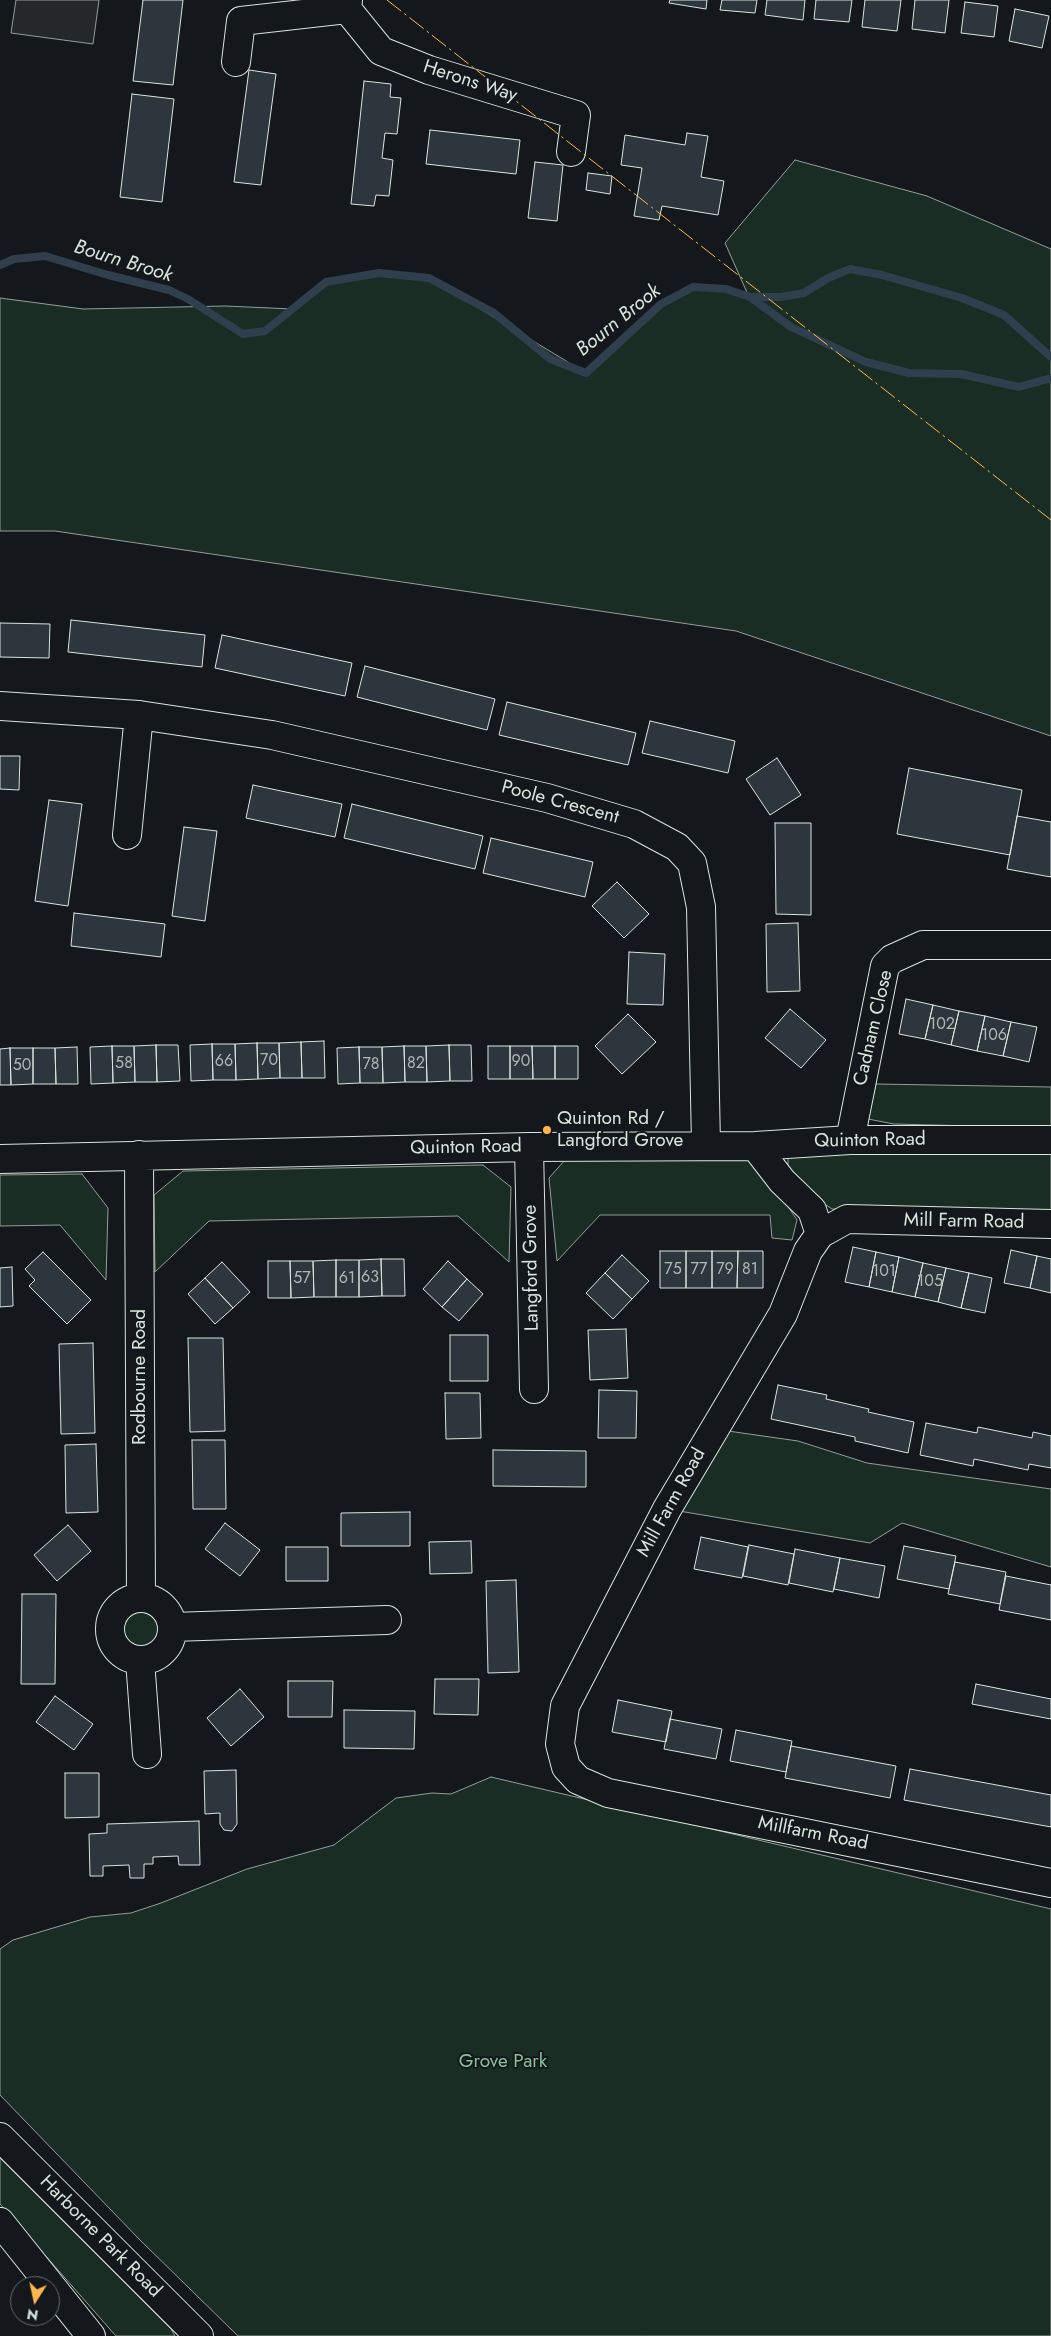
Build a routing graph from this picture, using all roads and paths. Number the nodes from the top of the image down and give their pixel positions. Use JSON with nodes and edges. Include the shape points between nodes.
{"nodes":[{"id":1,"x":347,"y":4,"type":"edge"},
{"id":2,"x":236,"y":62,"type":"dead end"},
{"id":3,"x":571,"y":152,"type":"dead end"},
{"id":4,"x":0,"y":706,"type":"edge"},
{"id":5,"x":139,"y":715,"type":"junction"},
{"id":6,"x":127,"y":835,"type":"dead end"},
{"id":7,"x":1051,"y":944,"type":"edge"},
{"id":8,"x":850,"y":1140,"type":"junction"},
{"id":9,"x":1051,"y":1140,"type":"edge"},
{"id":10,"x":706,"y":1144,"type":"junction"},
{"id":11,"x":754,"y":1146,"type":"junction"},
{"id":12,"x":529,"y":1147,"type":"junction"},
{"id":13,"x":139,"y":1156,"type":"junction"},
{"id":14,"x":0,"y":1159,"type":"edge"},
{"id":15,"x":1051,"y":1224,"type":"edge"},
{"id":16,"x":820,"y":1234,"type":"junction"},
{"id":17,"x":534,"y":1390,"type":"dead end"},
{"id":18,"x":141,"y":1598,"type":"junction"},
{"id":19,"x":387,"y":1620,"type":"dead end"},
{"id":20,"x":172,"y":1628,"type":"junction"},
{"id":21,"x":140,"y":1660,"type":"junction"},
{"id":22,"x":147,"y":1754,"type":"dead end"},
{"id":23,"x":578,"y":1780,"type":"joint"},
{"id":24,"x":1051,"y":1883,"type":"edge"},
{"id":25,"x":0,"y":2137,"type":"edge"},
{"id":26,"x":0,"y":2222,"type":"edge"},
{"id":27,"x":91,"y":2336,"type":"edge"},
{"id":28,"x":199,"y":2336,"type":"edge"}],
"edges":[{"from":1,"to":2,"type":"street","name":"Herons Way","via":[[241,20]]},
{"from":1,"to":3,"type":"street","name":"Herons Way","via":[[381,51],[429,70],[576,115]]},
{"from":4,"to":5,"type":"street","name":"Poole Crescent"},
{"from":5,"to":6,"type":"street"},
{"from":5,"to":10,"type":"street","name":"Poole Crescent","via":[[272,735],[547,798],[634,824],[676,848],[692,863],[701,907]]},
{"from":7,"to":8,"type":"street","name":"Cadnam Close","via":[[923,945],[892,959],[885,966]]},
{"from":8,"to":9,"type":"street","name":"Quinton Road"},
{"from":8,"to":11,"type":"street","name":"Quinton Road"},
{"from":10,"to":11,"type":"street","name":"Quinton Road"},
{"from":10,"to":12,"type":"street","name":"Quinton Road"},
{"from":11,"to":16,"type":"street","via":[[782,1181],[812,1210]]},
{"from":12,"to":13,"type":"street","name":"Quinton Road"},
{"from":12,"to":17,"type":"street","name":"Langford Grove"},
{"from":13,"to":14,"type":"street","name":"Quinton Road"},
{"from":13,"to":18,"type":"street","name":"Rodbourne Road"},
{"from":15,"to":16,"type":"street","name":"Mill Farm Road","via":[[847,1219]]},
{"from":16,"to":23,"type":"street","name":"Mill Farm Road","via":[[808,1250],[783,1314],[667,1509],[565,1706],[560,1744],[566,1767]]},
{"from":18,"to":20,"type":"street","via":[[159,1604],[170,1618]]},
{"from":18,"to":21,"type":"street","via":[[118,1608],[110,1632],[124,1654]]},
{"from":19,"to":20,"type":"street"},
{"from":20,"to":21,"type":"street","via":[[171,1638],[159,1654]]},
{"from":21,"to":22,"type":"street"},
{"from":23,"to":24,"type":"street","name":"Millfarm Road","via":[[608,1793]]},
{"from":25,"to":28,"type":"street","name":"Harborne Park Road"},
{"from":26,"to":27,"type":"street"}]}
